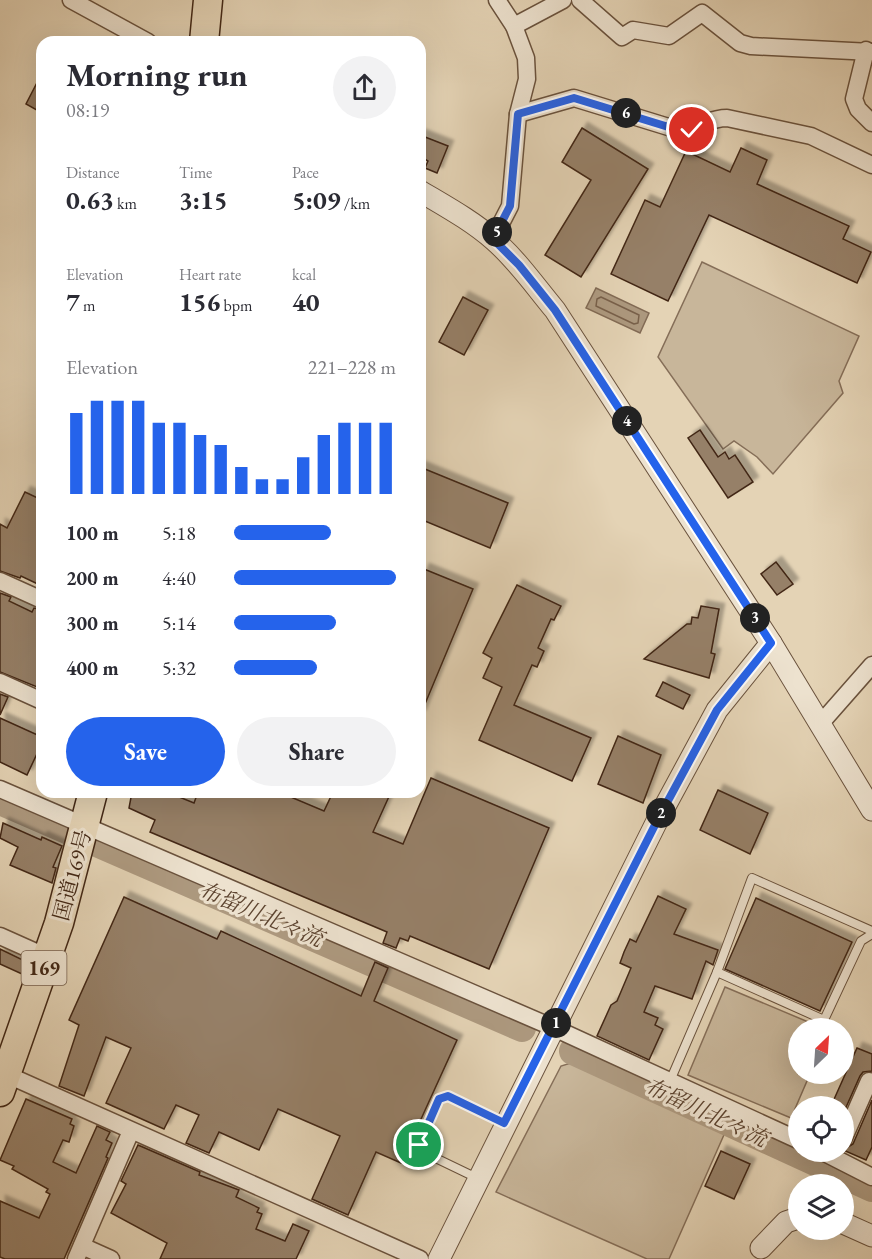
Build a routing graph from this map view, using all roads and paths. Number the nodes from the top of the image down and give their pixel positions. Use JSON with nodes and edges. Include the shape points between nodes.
{"nodes":[{"id":1,"x":71,"y":0,"type":"edge"},
{"id":2,"x":208,"y":0,"type":"edge"},
{"id":3,"x":497,"y":0,"type":"edge"},
{"id":4,"x":563,"y":0,"type":"edge"},
{"id":5,"x":580,"y":0,"type":"edge"},
{"id":6,"x":514,"y":26,"type":"junction"},
{"id":7,"x":137,"y":36,"type":"edge"},
{"id":8,"x":205,"y":36,"type":"edge"},
{"id":9,"x":869,"y":51,"type":"edge"},
{"id":10,"x":518,"y":114,"type":"junction"},
{"id":11,"x":872,"y":123,"type":"edge"},
{"id":12,"x":872,"y":165,"type":"edge"},
{"id":13,"x":426,"y":194,"type":"edge"},
{"id":14,"x":493,"y":239,"type":"junction"},
{"id":15,"x":0,"y":581,"type":"edge"},
{"id":16,"x":36,"y":597,"type":"edge"},
{"id":17,"x":771,"y":643,"type":"junction"},
{"id":18,"x":872,"y":665,"type":"edge"},
{"id":19,"x":0,"y":682,"type":"edge"},
{"id":20,"x":36,"y":697,"type":"edge"},
{"id":21,"x":821,"y":723,"type":"junction"},
{"id":22,"x":0,"y":789,"type":"edge"},
{"id":23,"x":92,"y":798,"type":"edge"},
{"id":24,"x":872,"y":810,"type":"edge"},
{"id":25,"x":84,"y":833,"type":"junction"},
{"id":26,"x":872,"y":932,"type":"edge"},
{"id":27,"x":0,"y":936,"type":"edge"},
{"id":28,"x":47,"y":957,"type":"junction"},
{"id":29,"x":717,"y":972,"type":"junction"},
{"id":30,"x":548,"y":1038,"type":"junction"},
{"id":31,"x":2,"y":1079,"type":"edge"},
{"id":32,"x":670,"y":1081,"type":"junction"},
{"id":33,"x":869,"y":1081,"type":"dead end"},
{"id":34,"x":854,"y":1115,"type":"edge"},
{"id":35,"x":504,"y":1123,"type":"junction"},
{"id":36,"x":131,"y":1131,"type":"junction"},
{"id":37,"x":788,"y":1135,"type":"edge"},
{"id":38,"x":846,"y":1162,"type":"edge"},
{"id":39,"x":872,"y":1177,"type":"edge"},
{"id":40,"x":477,"y":1178,"type":"junction"},
{"id":41,"x":788,"y":1221,"type":"edge"},
{"id":42,"x":854,"y":1228,"type":"edge"},
{"id":43,"x":872,"y":1236,"type":"edge"},
{"id":44,"x":761,"y":1248,"type":"dead end"},
{"id":45,"x":79,"y":1252,"type":"edge"},
{"id":46,"x":111,"y":1259,"type":"edge"},
{"id":47,"x":420,"y":1259,"type":"edge"},
{"id":48,"x":439,"y":1259,"type":"edge"}],
"edges":[{"from":1,"to":7,"type":"street"},
{"from":2,"to":8,"type":"highway"},
{"from":3,"to":6,"type":"street"},
{"from":4,"to":6,"type":"street"},
{"from":5,"to":9,"type":"street","via":[[622,37],[633,30],[669,36],[702,13],[740,43],[751,46]]},
{"from":6,"to":10,"type":"street","via":[[527,68]]},
{"from":9,"to":11,"type":"street","via":[[854,99]]},
{"from":10,"to":12,"type":"street","via":[[574,98],[675,129],[692,130],[716,118],[727,118],[811,136]]},
{"from":10,"to":14,"type":"street","via":[[510,206]]},
{"from":13,"to":14,"type":"street"},
{"from":14,"to":17,"type":"street","via":[[555,310]]},
{"from":15,"to":16,"type":"street"},
{"from":17,"to":21,"type":"street"},
{"from":17,"to":30,"type":"street","via":[[717,710]]},
{"from":18,"to":21,"type":"street"},
{"from":19,"to":20,"type":"street"},
{"from":21,"to":24,"type":"street"},
{"from":22,"to":25,"type":"street"},
{"from":23,"to":25,"type":"highway","name":"国道169号","number":"169"},
{"from":25,"to":28,"type":"highway","name":"国道169号","number":"169"},
{"from":25,"to":30,"type":"street"},
{"from":26,"to":29,"type":"lane","via":[[861,941],[824,1020]]},
{"from":26,"to":29,"type":"lane","via":[[752,878]]},
{"from":27,"to":28,"type":"street"},
{"from":28,"to":31,"type":"highway","name":"国道169号","number":"169"},
{"from":29,"to":32,"type":"lane"},
{"from":30,"to":32,"type":"street"},
{"from":30,"to":35,"type":"street"},
{"from":31,"to":36,"type":"street"},
{"from":32,"to":37,"type":"street"},
{"from":33,"to":34,"type":"street"},
{"from":35,"to":40,"type":"street"},
{"from":35,"to":40,"type":"lane","via":[[448,1096],[439,1099],[419,1145],[423,1152]]},
{"from":36,"to":45,"type":"street"},
{"from":36,"to":47,"type":"street"},
{"from":38,"to":39,"type":"street"},
{"from":40,"to":48,"type":"street"},
{"from":41,"to":44,"type":"street"},
{"from":42,"to":43,"type":"street"},
{"from":45,"to":46,"type":"street"}]}
